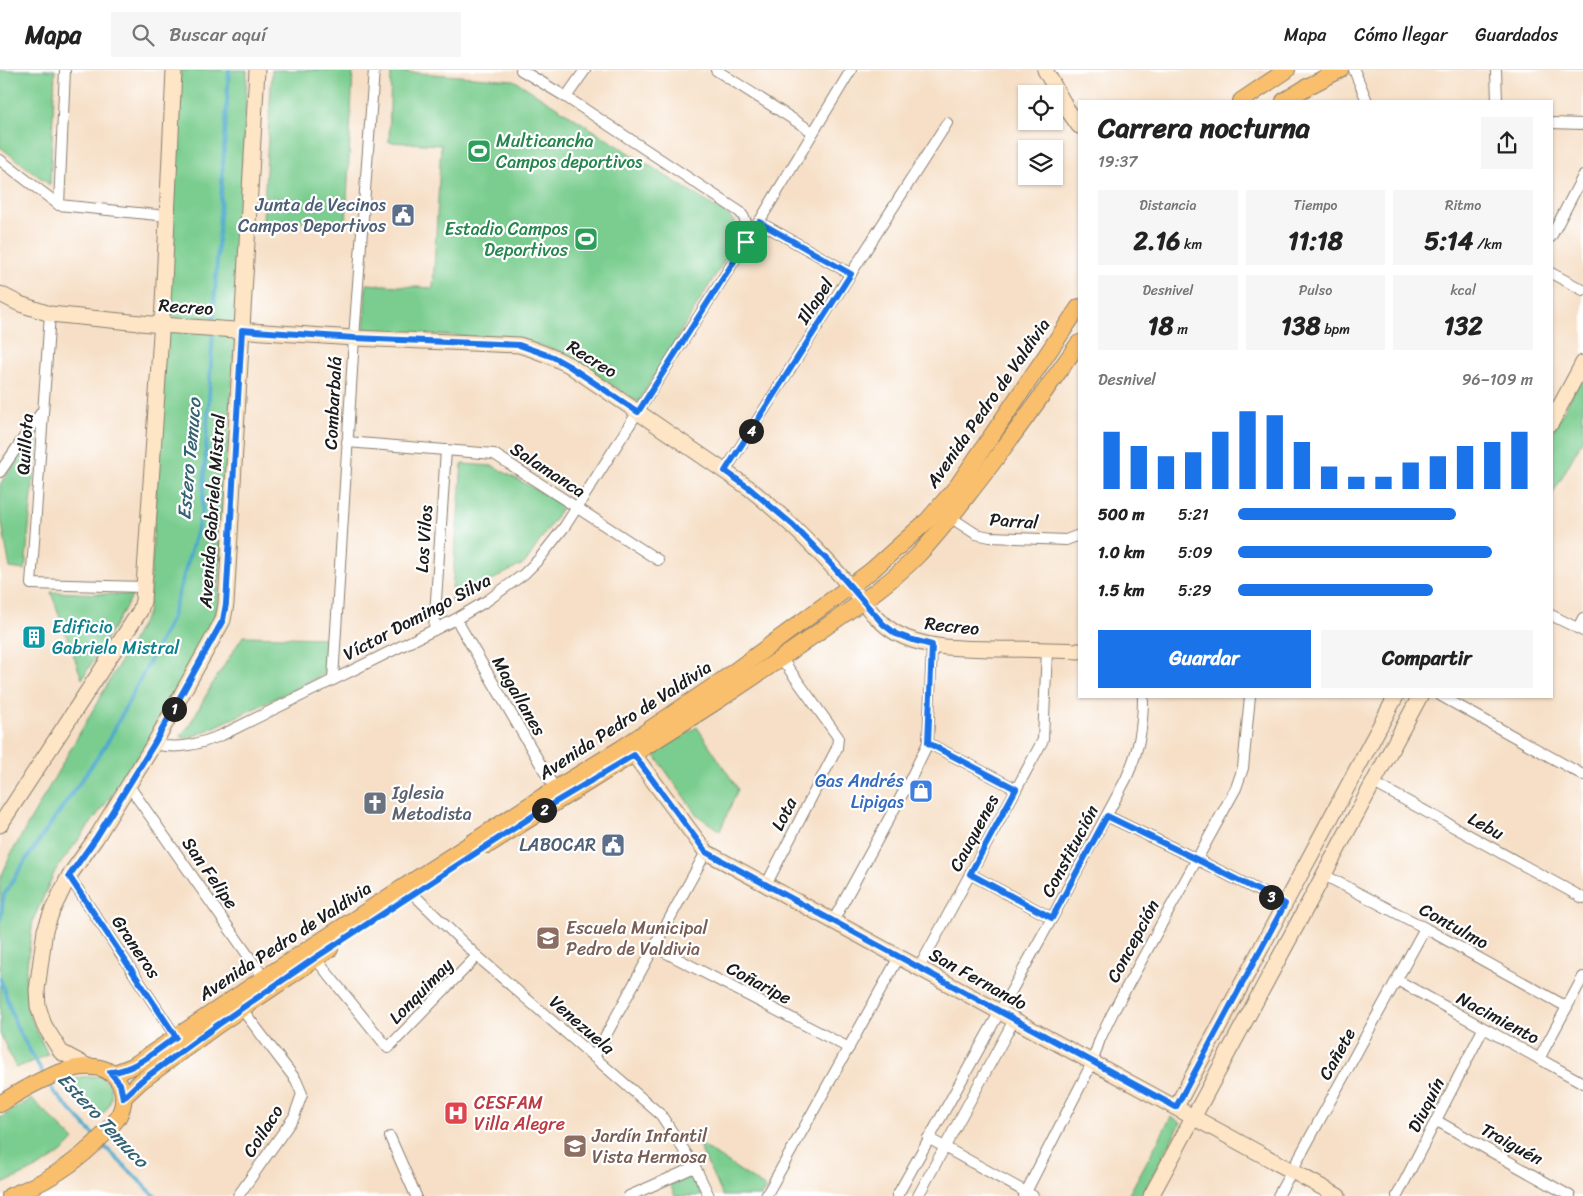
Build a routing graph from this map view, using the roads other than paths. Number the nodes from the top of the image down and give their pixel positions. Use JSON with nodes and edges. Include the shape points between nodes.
{"nodes":[{"id":1,"x":65,"y":70,"type":"edge"},
{"id":2,"x":174,"y":70,"type":"edge"},
{"id":3,"x":256,"y":70,"type":"edge"},
{"id":4,"x":374,"y":70,"type":"edge"},
{"id":5,"x":521,"y":70,"type":"edge"},
{"id":6,"x":585,"y":70,"type":"edge"},
{"id":7,"x":716,"y":70,"type":"edge"},
{"id":8,"x":851,"y":70,"type":"edge"},
{"id":9,"x":1045,"y":70,"type":"edge"},
{"id":10,"x":1287,"y":70,"type":"edge"},
{"id":11,"x":1340,"y":70,"type":"edge"},
{"id":12,"x":1354,"y":70,"type":"edge"},
{"id":13,"x":1496,"y":70,"type":"edge"},
{"id":14,"x":566,"y":97,"type":"junction"},
{"id":15,"x":1242,"y":100,"type":"edge"},
{"id":16,"x":1286,"y":100,"type":"edge"},
{"id":17,"x":1366,"y":100,"type":"edge"},
{"id":18,"x":1497,"y":100,"type":"edge"},
{"id":19,"x":947,"y":123,"type":"dead end"},
{"id":20,"x":1553,"y":123,"type":"edge"},
{"id":21,"x":1583,"y":124,"type":"edge"},
{"id":22,"x":1078,"y":125,"type":"edge"},
{"id":23,"x":813,"y":132,"type":"junction"},
{"id":24,"x":0,"y":160,"type":"edge"},
{"id":25,"x":1583,"y":176,"type":"edge"},
{"id":26,"x":1580,"y":190,"type":"edge"},
{"id":27,"x":59,"y":205,"type":"junction"},
{"id":28,"x":167,"y":216,"type":"junction"},
{"id":29,"x":759,"y":222,"type":"junction"},
{"id":30,"x":1553,"y":234,"type":"edge"},
{"id":31,"x":746,"y":242,"type":"junction"},
{"id":32,"x":851,"y":274,"type":"junction"},
{"id":33,"x":1553,"y":274,"type":"edge"},
{"id":34,"x":1583,"y":290,"type":"edge"},
{"id":35,"x":0,"y":294,"type":"edge"},
{"id":36,"x":1078,"y":308,"type":"edge"},
{"id":37,"x":50,"y":314,"type":"junction"},
{"id":38,"x":161,"y":325,"type":"junction"},
{"id":39,"x":237,"y":330,"type":"junction"},
{"id":40,"x":354,"y":338,"type":"junction"},
{"id":41,"x":1078,"y":344,"type":"edge"},
{"id":42,"x":1583,"y":363,"type":"edge"},
{"id":43,"x":43,"y":409,"type":"junction"},
{"id":44,"x":638,"y":412,"type":"junction"},
{"id":45,"x":1553,"y":418,"type":"edge"},
{"id":46,"x":347,"y":442,"type":"junction"},
{"id":47,"x":446,"y":450,"type":"junction"},
{"id":48,"x":725,"y":471,"type":"junction"},
{"id":49,"x":0,"y":472,"type":"edge"},
{"id":50,"x":576,"y":507,"type":"junction"},
{"id":51,"x":950,"y":517,"type":"junction"},
{"id":52,"x":1078,"y":534,"type":"edge"},
{"id":53,"x":658,"y":560,"type":"dead end"},
{"id":54,"x":144,"y":587,"type":"junction"},
{"id":55,"x":850,"y":587,"type":"junction"},
{"id":56,"x":862,"y":601,"type":"junction"},
{"id":57,"x":1553,"y":616,"type":"edge"},
{"id":58,"x":1583,"y":618,"type":"edge"},
{"id":59,"x":456,"y":620,"type":"junction"},
{"id":60,"x":434,"y":630,"type":"junction"},
{"id":61,"x":1580,"y":630,"type":"edge"},
{"id":62,"x":932,"y":645,"type":"junction"},
{"id":63,"x":1047,"y":650,"type":"junction"},
{"id":64,"x":1078,"y":651,"type":"edge"},
{"id":65,"x":781,"y":658,"type":"junction"},
{"id":66,"x":334,"y":679,"type":"junction"},
{"id":67,"x":1143,"y":698,"type":"edge"},
{"id":68,"x":1250,"y":698,"type":"edge"},
{"id":69,"x":1395,"y":698,"type":"edge"},
{"id":70,"x":1419,"y":698,"type":"edge"},
{"id":71,"x":1445,"y":698,"type":"edge"},
{"id":72,"x":928,"y":743,"type":"junction"},
{"id":73,"x":154,"y":744,"type":"junction"},
{"id":74,"x":634,"y":755,"type":"junction"},
{"id":75,"x":1583,"y":775,"type":"edge"},
{"id":76,"x":1374,"y":783,"type":"junction"},
{"id":77,"x":129,"y":786,"type":"junction"},
{"id":78,"x":555,"y":789,"type":"junction"},
{"id":79,"x":1016,"y":789,"type":"junction"},
{"id":80,"x":1107,"y":816,"type":"junction"},
{"id":81,"x":0,"y":825,"type":"edge"},
{"id":82,"x":706,"y":852,"type":"junction"},
{"id":83,"x":1196,"y":859,"type":"junction"},
{"id":84,"x":970,"y":874,"type":"junction"},
{"id":85,"x":1324,"y":875,"type":"junction"},
{"id":86,"x":69,"y":876,"type":"junction"},
{"id":87,"x":766,"y":885,"type":"junction"},
{"id":88,"x":413,"y":894,"type":"junction"},
{"id":89,"x":1583,"y":898,"type":"edge"},
{"id":90,"x":1285,"y":904,"type":"junction"},
{"id":91,"x":1052,"y":918,"type":"junction"},
{"id":92,"x":833,"y":921,"type":"junction"},
{"id":93,"x":1425,"y":928,"type":"junction"},
{"id":94,"x":655,"y":947,"type":"junction"},
{"id":95,"x":477,"y":956,"type":"junction"},
{"id":96,"x":315,"y":958,"type":"junction"},
{"id":97,"x":899,"y":958,"type":"junction"},
{"id":98,"x":919,"y":968,"type":"junction"},
{"id":99,"x":1583,"y":977,"type":"edge"},
{"id":100,"x":264,"y":978,"type":"junction"},
{"id":101,"x":1397,"y":980,"type":"junction"},
{"id":102,"x":1566,"y":1007,"type":"junction"},
{"id":103,"x":241,"y":1008,"type":"junction"},
{"id":104,"x":1000,"y":1012,"type":"junction"},
{"id":105,"x":1014,"y":1020,"type":"junction"},
{"id":106,"x":1483,"y":1029,"type":"junction"},
{"id":107,"x":176,"y":1037,"type":"junction"},
{"id":108,"x":848,"y":1048,"type":"junction"},
{"id":109,"x":594,"y":1057,"type":"junction"},
{"id":110,"x":1539,"y":1059,"type":"junction"},
{"id":111,"x":1092,"y":1063,"type":"junction"},
{"id":112,"x":87,"y":1066,"type":"junction"},
{"id":113,"x":110,"y":1072,"type":"junction"},
{"id":114,"x":1583,"y":1083,"type":"edge"},
{"id":115,"x":123,"y":1098,"type":"junction"},
{"id":116,"x":0,"y":1104,"type":"edge"},
{"id":117,"x":1176,"y":1107,"type":"junction"},
{"id":118,"x":1194,"y":1117,"type":"junction"},
{"id":119,"x":1437,"y":1120,"type":"junction"},
{"id":120,"x":390,"y":1137,"type":"dead end"},
{"id":121,"x":928,"y":1138,"type":"junction"},
{"id":122,"x":944,"y":1147,"type":"junction"},
{"id":123,"x":695,"y":1167,"type":"junction"},
{"id":124,"x":1292,"y":1170,"type":"junction"},
{"id":125,"x":41,"y":1189,"type":"edge"},
{"id":126,"x":771,"y":1194,"type":"edge"},
{"id":127,"x":1027,"y":1195,"type":"edge"},
{"id":128,"x":10,"y":1196,"type":"edge"},
{"id":129,"x":238,"y":1196,"type":"edge"},
{"id":130,"x":416,"y":1196,"type":"edge"},
{"id":131,"x":629,"y":1196,"type":"edge"},
{"id":132,"x":709,"y":1196,"type":"edge"},
{"id":133,"x":897,"y":1196,"type":"edge"},
{"id":134,"x":918,"y":1196,"type":"edge"},
{"id":135,"x":1151,"y":1196,"type":"edge"},
{"id":136,"x":1278,"y":1196,"type":"edge"},
{"id":137,"x":1338,"y":1196,"type":"edge"},
{"id":138,"x":1397,"y":1196,"type":"edge"},
{"id":139,"x":1570,"y":1196,"type":"edge"}],
"edges":[{"from":1,"to":27,"type":"street"},
{"from":2,"to":28,"type":"street"},
{"from":3,"to":39,"type":"street","name":"Avenida Gabriela Mistral"},
{"from":4,"to":40,"type":"street","name":"Combarbalá"},
{"from":5,"to":14,"type":"street"},
{"from":6,"to":14,"type":"street"},
{"from":7,"to":23,"type":"street"},
{"from":8,"to":23,"type":"street","name":"Víctor Domingo Silva"},
{"from":9,"to":22,"type":"street"},
{"from":10,"to":15,"type":"main road"},
{"from":11,"to":16,"type":"main road"},
{"from":12,"to":17,"type":"street"},
{"from":13,"to":18,"type":"street"},
{"from":14,"to":31,"type":"street","via":[[740,212],[747,224]]},
{"from":19,"to":32,"type":"street","name":"Illapel"},
{"from":20,"to":21,"type":"street"},
{"from":23,"to":29,"type":"street","name":"Víctor Domingo Silva"},
{"from":24,"to":27,"type":"street"},
{"from":25,"to":26,"type":"street"},
{"from":26,"to":30,"type":"street"},
{"from":27,"to":28,"type":"street"},
{"from":28,"to":38,"type":"street"},
{"from":29,"to":31,"type":"street","name":"Víctor Domingo Silva"},
{"from":29,"to":32,"type":"street"},
{"from":31,"to":44,"type":"street","name":"Víctor Domingo Silva"},
{"from":32,"to":48,"type":"street","name":"Illapel"},
{"from":33,"to":34,"type":"street"},
{"from":35,"to":37,"type":"street","name":"Recreo"},
{"from":36,"to":55,"type":"main road","name":"Avenida Pedro de Valdivia","via":[[953,492],[909,539]]},
{"from":37,"to":38,"type":"street","name":"Recreo"},
{"from":37,"to":43,"type":"street","name":"Quillota"},
{"from":38,"to":39,"type":"street","name":"Recreo"},
{"from":38,"to":54,"type":"street"},
{"from":39,"to":40,"type":"street","name":"Recreo"},
{"from":39,"to":73,"type":"street","name":"Avenida Gabriela Mistral","via":[[223,620]]},
{"from":40,"to":44,"type":"street","name":"Recreo","via":[[519,345],[569,366]]},
{"from":40,"to":46,"type":"street","name":"Combarbalá"},
{"from":41,"to":51,"type":"main road","name":"Avenida Pedro de Valdivia","via":[[1001,454]]},
{"from":42,"to":45,"type":"street"},
{"from":43,"to":49,"type":"street"},
{"from":43,"to":54,"type":"street","name":"Quillota","via":[[32,584]]},
{"from":44,"to":48,"type":"street","name":"Recreo"},
{"from":44,"to":50,"type":"street","name":"Víctor Domingo Silva"},
{"from":46,"to":47,"type":"street","name":"Salamanca"},
{"from":46,"to":66,"type":"street","name":"Combarbalá"},
{"from":47,"to":50,"type":"street","name":"Salamanca","via":[[494,454]]},
{"from":47,"to":60,"type":"street","name":"Los Vilos"},
{"from":48,"to":55,"type":"street","name":"Recreo","via":[[793,525]]},
{"from":50,"to":53,"type":"street","name":"Salamanca"},
{"from":50,"to":59,"type":"street","name":"Víctor Domingo Silva","via":[[553,543],[524,574]]},
{"from":51,"to":52,"type":"street","name":"Parral","via":[[976,534],[990,537],[1066,540]]},
{"from":51,"to":56,"type":"main road","name":"Avenida Pedro de Valdivia","via":[[917,556]]},
{"from":54,"to":81,"type":"street","via":[[140,610]]},
{"from":55,"to":56,"type":"street","name":"Recreo"},
{"from":55,"to":78,"type":"main road","name":"Avenida Pedro de Valdivia","via":[[729,676]]},
{"from":56,"to":62,"type":"street","name":"Recreo","via":[[896,634]]},
{"from":56,"to":65,"type":"main road","name":"Avenida Pedro de Valdivia"},
{"from":57,"to":61,"type":"street"},
{"from":58,"to":61,"type":"street"},
{"from":59,"to":60,"type":"street","name":"Víctor Domingo Silva"},
{"from":59,"to":78,"type":"street","name":"Magallanes"},
{"from":60,"to":66,"type":"street","name":"Víctor Domingo Silva"},
{"from":62,"to":63,"type":"street","name":"Recreo"},
{"from":62,"to":72,"type":"street"},
{"from":63,"to":64,"type":"street","name":"Recreo"},
{"from":63,"to":79,"type":"street","name":"Cauquenes","via":[[1043,740]]},
{"from":65,"to":74,"type":"main road","name":"Avenida Pedro de Valdivia"},
{"from":65,"to":87,"type":"street","name":"Lota","via":[[834,731],[838,743]]},
{"from":66,"to":73,"type":"street","name":"Víctor Domingo Silva","via":[[213,739],[188,747]]},
{"from":67,"to":80,"type":"street","name":"Constitución","via":[[1138,749]]},
{"from":68,"to":83,"type":"street","name":"Concepción","via":[[1243,768],[1236,788]]},
{"from":69,"to":90,"type":"street"},
{"from":70,"to":76,"type":"street"},
{"from":71,"to":75,"type":"street"},
{"from":72,"to":79,"type":"street"},
{"from":72,"to":92,"type":"street"},
{"from":73,"to":77,"type":"street","name":"Avenida Gabriela Mistral"},
{"from":74,"to":82,"type":"street","name":"San Fernando"},
{"from":74,"to":88,"type":"main road","name":"Avenida Pedro de Valdivia"},
{"from":76,"to":85,"type":"street"},
{"from":76,"to":89,"type":"street","name":"Lebu"},
{"from":77,"to":86,"type":"street","name":"Avenida Gabriela Mistral"},
{"from":77,"to":100,"type":"street","name":"San Felipe"},
{"from":78,"to":100,"type":"main road","name":"Avenida Pedro de Valdivia"},
{"from":79,"to":84,"type":"street","name":"Cauquenes"},
{"from":80,"to":83,"type":"street"},
{"from":80,"to":91,"type":"street","name":"Constitución"},
{"from":82,"to":87,"type":"street","name":"San Fernando"},
{"from":82,"to":94,"type":"street"},
{"from":83,"to":90,"type":"street"},
{"from":83,"to":111,"type":"street","name":"Concepción","via":[[1112,1014]]},
{"from":84,"to":91,"type":"street"},
{"from":84,"to":98,"type":"street","name":"Cauquenes"},
{"from":85,"to":93,"type":"street","name":"Contulmo"},
{"from":85,"to":118,"type":"street"},
{"from":86,"to":107,"type":"street","name":"Graneros"},
{"from":86,"to":112,"type":"street","name":"Avenida Gabriela Mistral","via":[[45,930],[38,1006],[44,1025],[61,1052]]},
{"from":87,"to":92,"type":"street","name":"San Fernando"},
{"from":88,"to":95,"type":"street","name":"Venezuela"},
{"from":88,"to":96,"type":"main road","name":"Avenida Pedro de Valdivia"},
{"from":90,"to":117,"type":"street"},
{"from":91,"to":104,"type":"street","name":"Constitución"},
{"from":92,"to":97,"type":"street","name":"San Fernando"},
{"from":93,"to":101,"type":"street","name":"Cañete"},
{"from":93,"to":102,"type":"street","name":"Contulmo"},
{"from":94,"to":108,"type":"street","name":"Coñaripe"},
{"from":94,"to":109,"type":"street"},
{"from":95,"to":96,"type":"street","name":"Lonquimay","via":[[388,1048]]},
{"from":95,"to":109,"type":"street","name":"Venezuela"},
{"from":96,"to":103,"type":"main road","name":"Avenida Pedro de Valdivia"},
{"from":97,"to":98,"type":"street","name":"San Fernando"},
{"from":97,"to":108,"type":"street"},
{"from":98,"to":104,"type":"street","name":"San Fernando"},
{"from":99,"to":102,"type":"street"},
{"from":100,"to":107,"type":"main road","name":"Avenida Pedro de Valdivia"},
{"from":101,"to":106,"type":"street","name":"Nacimiento"},
{"from":101,"to":124,"type":"street","name":"Cañete"},
{"from":102,"to":110,"type":"street"},
{"from":103,"to":115,"type":"main road","name":"Avenida Pedro de Valdivia","via":[[141,1081]]},
{"from":103,"to":129,"type":"street","name":"Coilaco","via":[[296,1080],[302,1094],[294,1117]]},
{"from":104,"to":105,"type":"street","name":"San Fernando"},
{"from":104,"to":121,"type":"street","name":"Constitución"},
{"from":105,"to":111,"type":"street","name":"San Fernando"},
{"from":105,"to":122,"type":"street"},
{"from":106,"to":110,"type":"street","name":"Nacimiento"},
{"from":106,"to":119,"type":"street","name":"Diuquín"},
{"from":107,"to":113,"type":"main road","name":"Avenida Pedro de Valdivia","via":[[133,1066]]},
{"from":108,"to":126,"type":"street"},
{"from":109,"to":123,"type":"street","name":"Venezuela","via":[[661,1115]]},
{"from":110,"to":114,"type":"street","name":"Nacimiento"},
{"from":111,"to":117,"type":"street","name":"San Fernando"},
{"from":111,"to":127,"type":"street","name":"Concepción"},
{"from":112,"to":113,"type":"main road"},
{"from":112,"to":116,"type":"main road","via":[[58,1074]]},
{"from":113,"to":115,"type":"main road","via":[[120,1084]]},
{"from":115,"to":125,"type":"main road","name":"Avenida Pedro de Valdivia","via":[[120,1113],[110,1128]]},
{"from":117,"to":118,"type":"street","name":"San Fernando"},
{"from":118,"to":124,"type":"street","name":"San Fernando"},
{"from":118,"to":135,"type":"street"},
{"from":119,"to":138,"type":"street","name":"Diuquín"},
{"from":119,"to":139,"type":"street","name":"Traiguén"},
{"from":120,"to":130,"type":"street"},
{"from":121,"to":122,"type":"street"},
{"from":121,"to":133,"type":"street","name":"Constitución"},
{"from":122,"to":127,"type":"street"},
{"from":122,"to":134,"type":"street"},
{"from":123,"to":131,"type":"street"},
{"from":123,"to":132,"type":"street","name":"Venezuela"},
{"from":124,"to":136,"type":"street","name":"Cañete"},
{"from":124,"to":137,"type":"street","name":"San Fernando"},
{"from":125,"to":128,"type":"main road","name":"Avenida Pedro de Valdivia"}]}
